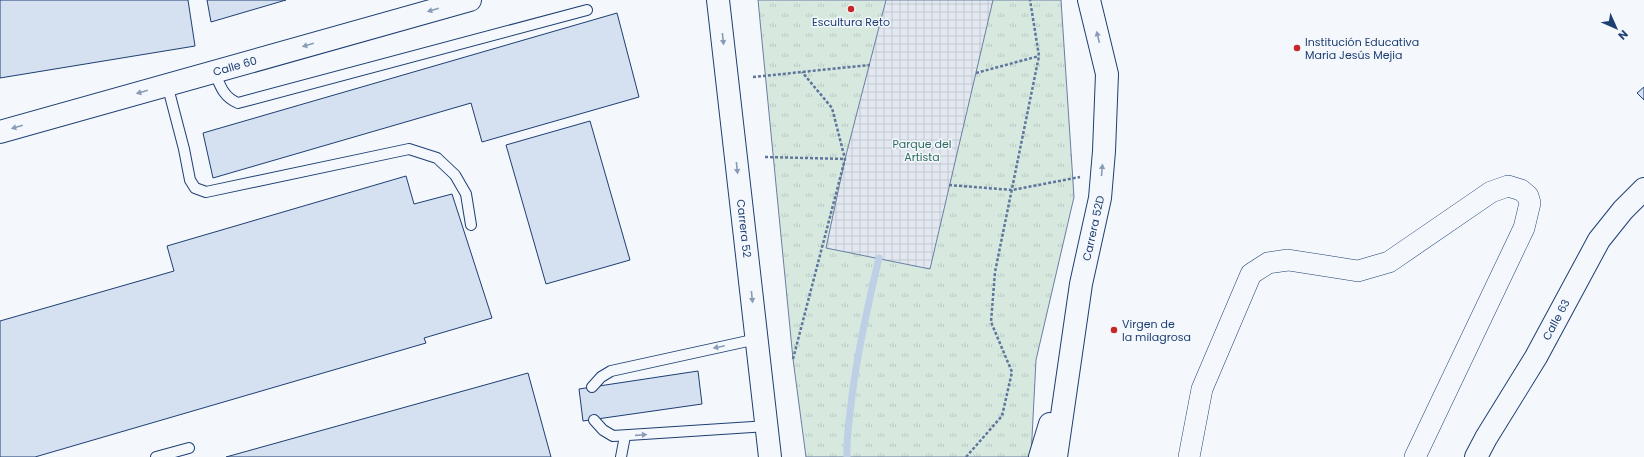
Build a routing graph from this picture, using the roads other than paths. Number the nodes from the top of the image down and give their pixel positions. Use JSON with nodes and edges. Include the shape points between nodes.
{"nodes":[{"id":1,"x":470,"y":0,"type":"edge"},
{"id":2,"x":1089,"y":0,"type":"edge"},
{"id":3,"x":721,"y":3,"type":"edge"},
{"id":4,"x":587,"y":10,"type":"dead end"},
{"id":5,"x":214,"y":71,"type":"junction"},
{"id":6,"x":167,"y":84,"type":"junction"},
{"id":7,"x":0,"y":132,"type":"edge"},
{"id":8,"x":1644,"y":189,"type":"edge"},
{"id":9,"x":471,"y":225,"type":"dead end"},
{"id":10,"x":1081,"y":284,"type":"junction"},
{"id":11,"x":757,"y":339,"type":"junction"},
{"id":12,"x":592,"y":387,"type":"dead end"},
{"id":13,"x":594,"y":420,"type":"dead end"},
{"id":14,"x":767,"y":426,"type":"junction"},
{"id":15,"x":624,"y":436,"type":"junction"},
{"id":16,"x":190,"y":448,"type":"dead end"},
{"id":17,"x":156,"y":457,"type":"edge"},
{"id":18,"x":621,"y":457,"type":"edge"},
{"id":19,"x":770,"y":457,"type":"edge"},
{"id":20,"x":1040,"y":457,"type":"edge"},
{"id":21,"x":1056,"y":457,"type":"edge"},
{"id":22,"x":1189,"y":457,"type":"edge"},
{"id":23,"x":1415,"y":457,"type":"edge"},
{"id":24,"x":1476,"y":457,"type":"edge"}],
"edges":[{"from":1,"to":5,"type":"main road","name":"Calle 60","one_way":true},
{"from":10,"to":2,"type":"main road","name":"Carrera 52D","one_way":true,"via":[[1100,198],[1107,74]]},
{"from":3,"to":11,"type":"main road","name":"Carrera 52","one_way":true},
{"from":4,"to":5,"type":"lane","via":[[238,103],[229,99],[223,92]]},
{"from":5,"to":6,"type":"main road","name":"Calle 60"},
{"from":6,"to":7,"type":"main road","name":"Calle 60","one_way":true},
{"from":6,"to":9,"type":"lane","via":[[190,180],[195,188],[206,192],[409,149],[437,158],[455,175],[466,194]]},
{"from":8,"to":24,"type":"main road","name":"Calle 63","via":[[1599,240],[1536,357]]},
{"from":10,"to":20,"type":"main road","via":[[1051,420]]},
{"from":10,"to":21,"type":"main road","name":"Carrera 52D"},
{"from":11,"to":12,"type":"lane","one_way":true,"via":[[612,371],[601,377]]},
{"from":11,"to":14,"type":"main road","name":"Carrera 52"},
{"from":13,"to":15,"type":"lane","via":[[613,436]]},
{"from":15,"to":14,"type":"lane","one_way":true},
{"from":14,"to":19,"type":"main road","name":"Carrera 52"},
{"from":15,"to":18,"type":"lane"},
{"from":16,"to":17,"type":"lane"},
{"from":22,"to":23,"type":"street","via":[[1202,389],[1251,274],[1268,263],[1288,260],[1358,271],[1389,262],[1491,192],[1508,186],[1521,190],[1528,196],[1530,203],[1524,228]]}]}
